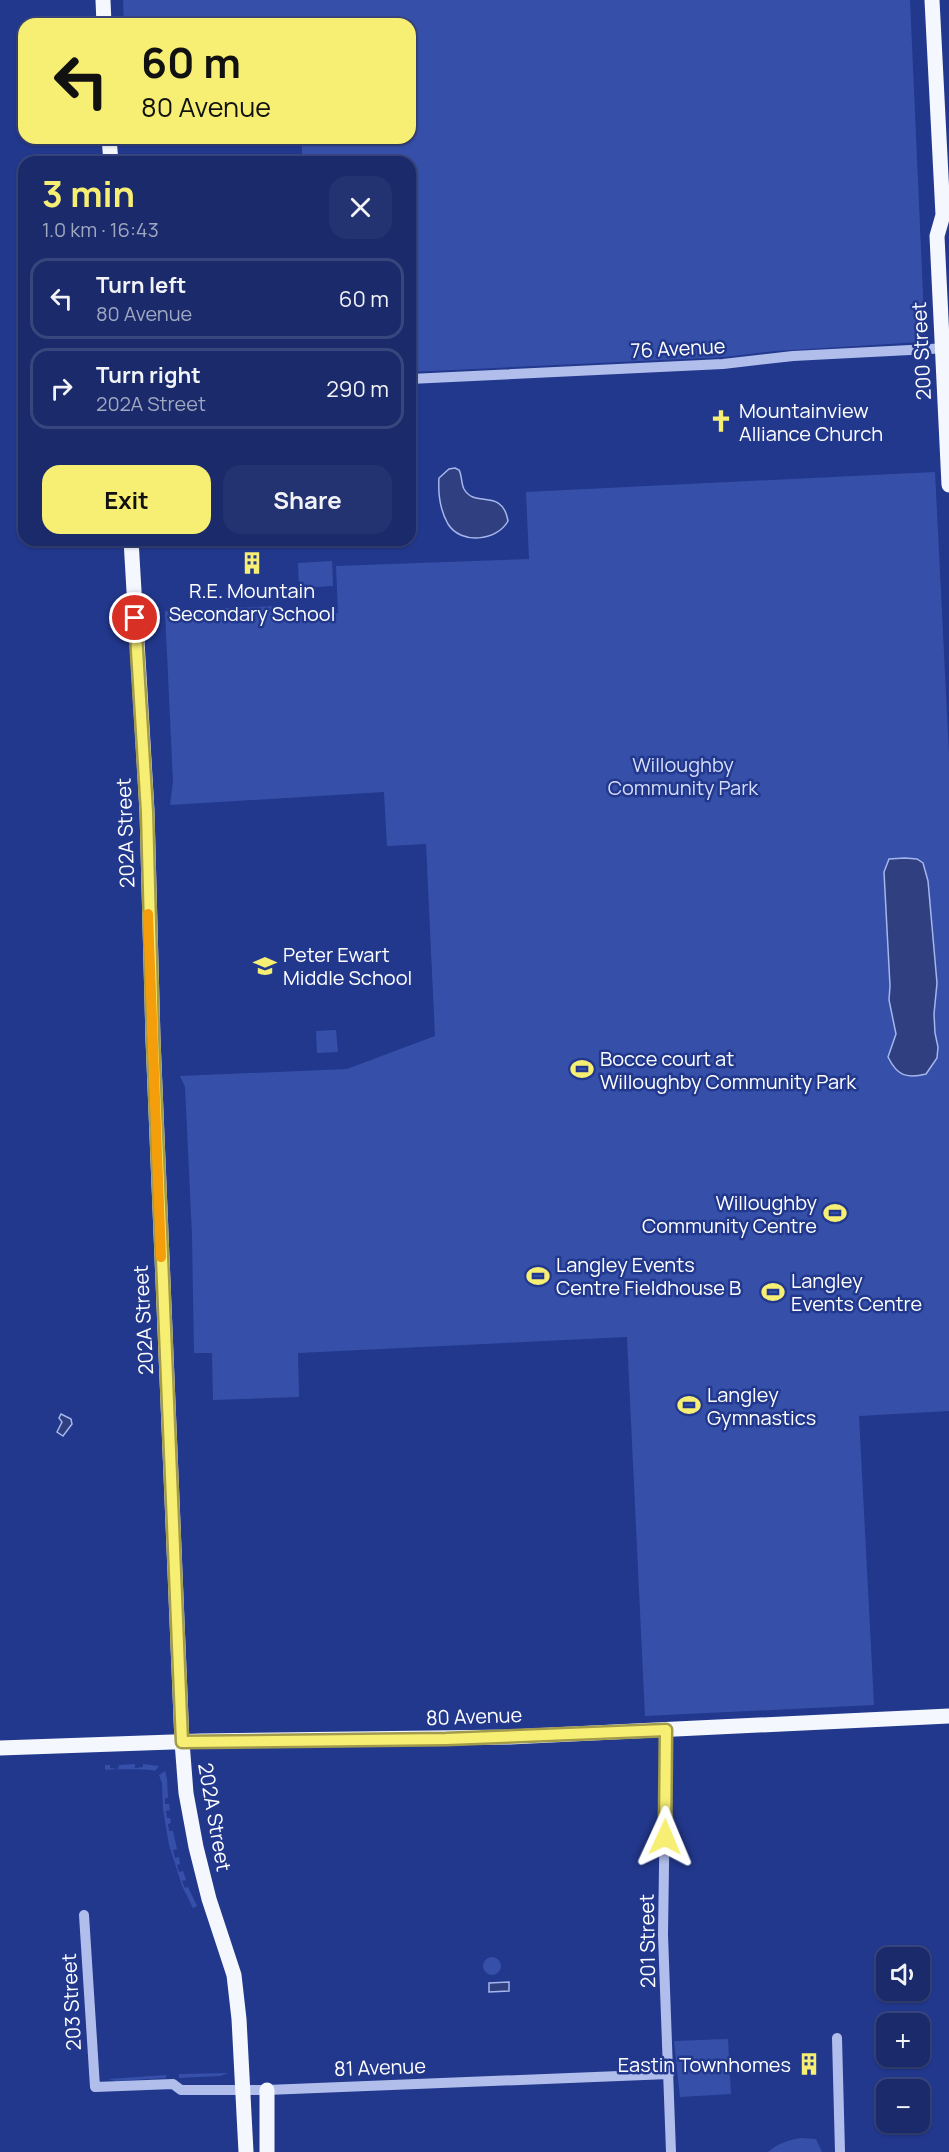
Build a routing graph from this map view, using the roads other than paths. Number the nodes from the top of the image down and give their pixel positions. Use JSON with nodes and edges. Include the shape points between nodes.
{"nodes":[{"id":1,"x":103,"y":0,"type":"edge"},
{"id":2,"x":932,"y":0,"type":"edge"},
{"id":3,"x":104,"y":18,"type":"edge"},
{"id":4,"x":946,"y":219,"type":"edge"},
{"id":5,"x":946,"y":348,"type":"edge"},
{"id":6,"x":416,"y":379,"type":"edge"},
{"id":7,"x":949,"y":485,"type":"edge"},
{"id":8,"x":131,"y":546,"type":"edge"},
{"id":9,"x":949,"y":1716,"type":"edge"},
{"id":10,"x":666,"y":1730,"type":"junction"},
{"id":11,"x":182,"y":1742,"type":"junction"},
{"id":12,"x":0,"y":1748,"type":"edge"},
{"id":13,"x":84,"y":1915,"type":"dead end"},
{"id":14,"x":837,"y":2038,"type":"dead end"},
{"id":15,"x":669,"y":2074,"type":"junction"},
{"id":16,"x":94,"y":2087,"type":"joint"},
{"id":17,"x":242,"y":2090,"type":"junction"},
{"id":18,"x":267,"y":2090,"type":"junction"},
{"id":19,"x":245,"y":2129,"type":"junction"},
{"id":20,"x":246,"y":2152,"type":"edge"},
{"id":21,"x":251,"y":2152,"type":"edge"},
{"id":22,"x":267,"y":2152,"type":"edge"},
{"id":23,"x":671,"y":2152,"type":"edge"},
{"id":24,"x":840,"y":2152,"type":"edge"}],
"edges":[{"from":1,"to":3,"type":"main road"},
{"from":2,"to":4,"type":"main road","name":"200 Street"},
{"from":4,"to":5,"type":"main road","name":"200 Street","via":[[937,236]]},
{"from":5,"to":6,"type":"street","name":"76 Avenue","via":[[723,364]]},
{"from":5,"to":7,"type":"main road","name":"200 Street"},
{"from":8,"to":11,"type":"main road","name":"202A Street","via":[[147,812]]},
{"from":9,"to":10,"type":"main road","name":"80 Avenue"},
{"from":10,"to":11,"type":"main road","name":"80 Avenue","via":[[446,1739]]},
{"from":10,"to":15,"type":"street","name":"201 Street","via":[[663,1935]]},
{"from":11,"to":12,"type":"main road","name":"80 Avenue"},
{"from":11,"to":17,"type":"main road","name":"202A Street","via":[[196,1847],[234,1975]]},
{"from":13,"to":16,"type":"street","name":"203 Street"},
{"from":14,"to":24,"type":"street"},
{"from":15,"to":18,"type":"street","name":"81 Avenue"},
{"from":15,"to":23,"type":"street","name":"201 Street"},
{"from":16,"to":17,"type":"street","name":"81 Avenue","via":[[173,2084],[181,2090]]},
{"from":17,"to":18,"type":"street","name":"81 Avenue"},
{"from":17,"to":19,"type":"main road","name":"202A Street"},
{"from":18,"to":22,"type":"main road"},
{"from":19,"to":20,"type":"main road"},
{"from":19,"to":21,"type":"main road"}]}
